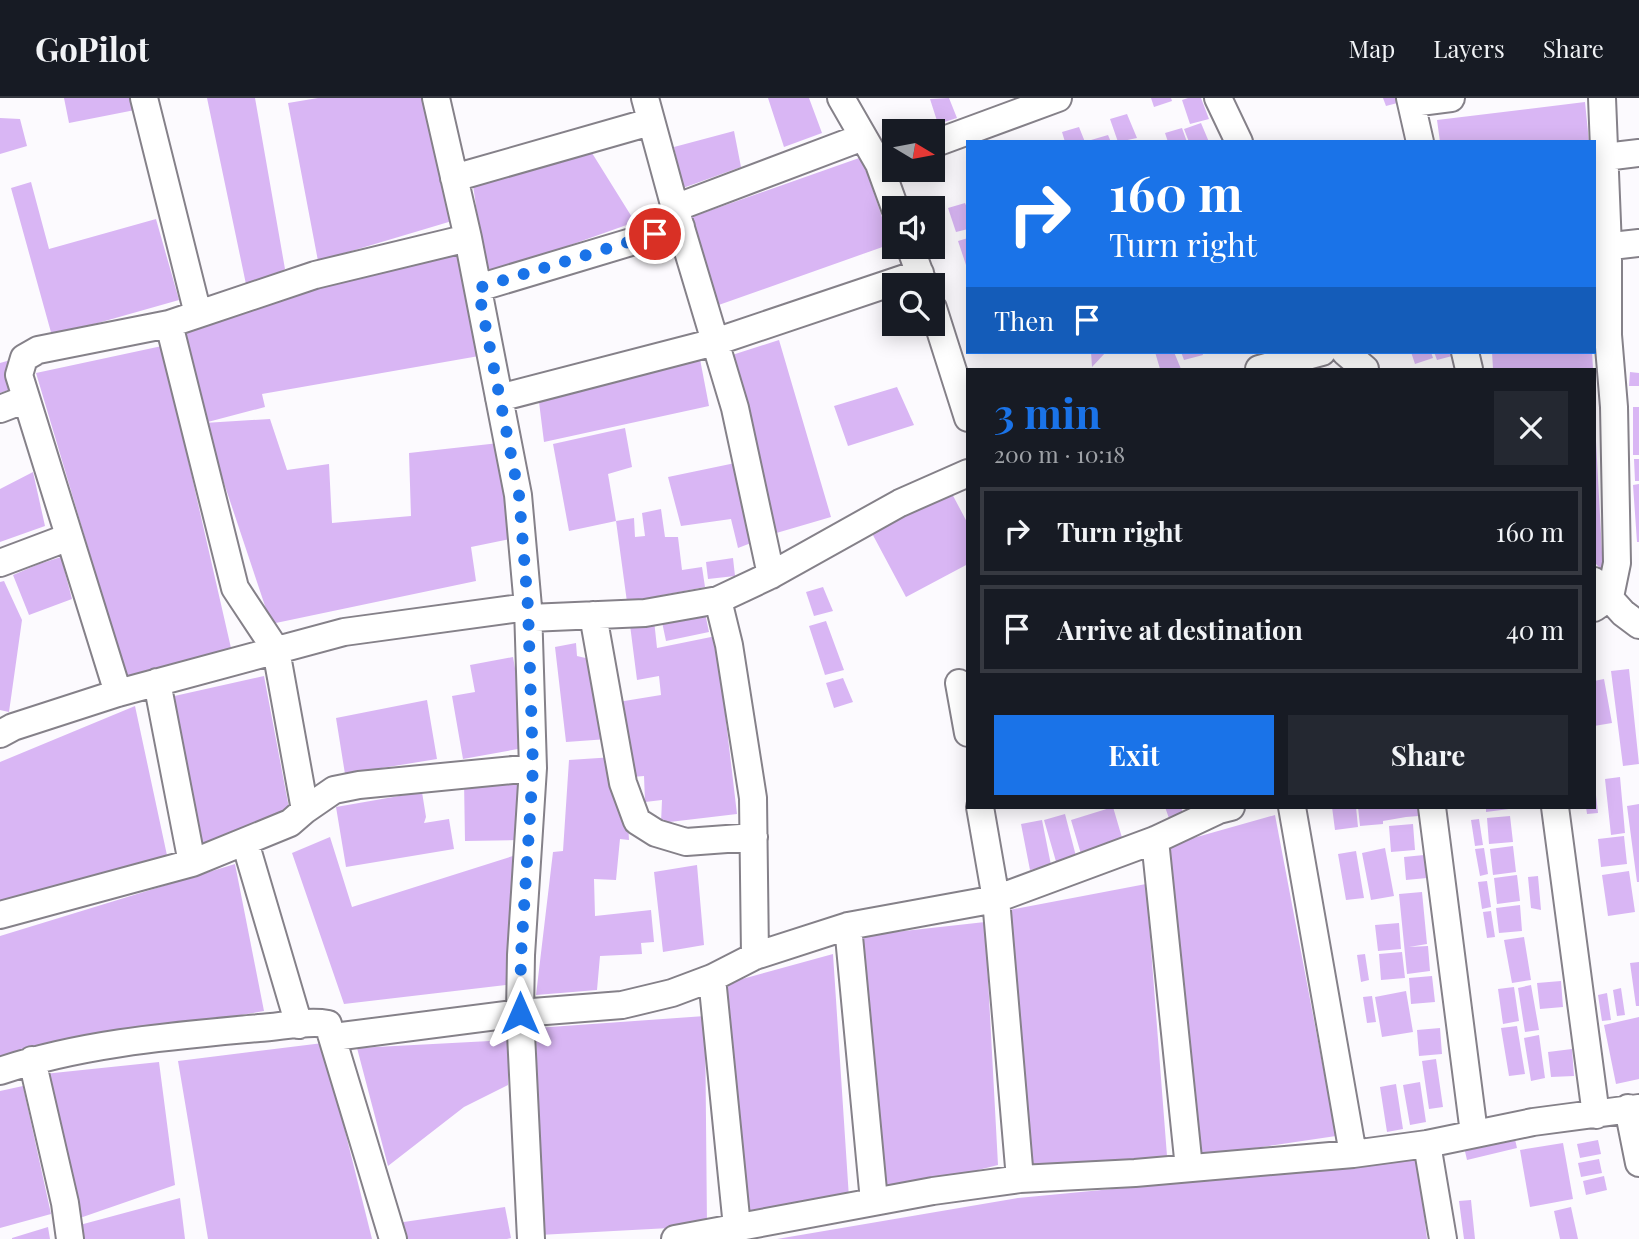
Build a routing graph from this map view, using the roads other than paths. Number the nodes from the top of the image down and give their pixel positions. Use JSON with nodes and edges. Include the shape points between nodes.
{"nodes":[{"id":1,"x":144,"y":98,"type":"edge"},
{"id":2,"x":436,"y":98,"type":"edge"},
{"id":3,"x":841,"y":98,"type":"edge"},
{"id":4,"x":1058,"y":98,"type":"edge"},
{"id":5,"x":1218,"y":98,"type":"edge"},
{"id":6,"x":1451,"y":98,"type":"edge"},
{"id":7,"x":1602,"y":98,"type":"edge"},
{"id":8,"x":1411,"y":101,"type":"edge"},
{"id":9,"x":647,"y":110,"type":"edge"},
{"id":10,"x":863,"y":137,"type":"junction"},
{"id":11,"x":945,"y":140,"type":"edge"},
{"id":12,"x":1238,"y":140,"type":"edge"},
{"id":13,"x":1420,"y":140,"type":"edge"},
{"id":14,"x":1639,"y":153,"type":"edge"},
{"id":15,"x":882,"y":156,"type":"edge"},
{"id":16,"x":1605,"y":157,"type":"junction"},
{"id":17,"x":454,"y":178,"type":"junction"},
{"id":18,"x":678,"y":217,"type":"junction"},
{"id":19,"x":468,"y":238,"type":"junction"},
{"id":20,"x":1639,"y":243,"type":"edge"},
{"id":21,"x":1601,"y":247,"type":"edge"},
{"id":22,"x":478,"y":288,"type":"junction"},
{"id":23,"x":882,"y":291,"type":"edge"},
{"id":24,"x":198,"y":314,"type":"junction"},
{"id":25,"x":169,"y":324,"type":"junction"},
{"id":26,"x":942,"y":336,"type":"edge"},
{"id":27,"x":715,"y":342,"type":"junction"},
{"id":28,"x":1315,"y":354,"type":"edge"},
{"id":29,"x":1347,"y":354,"type":"edge"},
{"id":30,"x":1263,"y":368,"type":"edge"},
{"id":31,"x":1364,"y":368,"type":"edge"},
{"id":32,"x":499,"y":398,"type":"junction"},
{"id":33,"x":26,"y":399,"type":"junction"},
{"id":34,"x":0,"y":409,"type":"edge"},
{"id":35,"x":966,"y":412,"type":"edge"},
{"id":36,"x":966,"y":474,"type":"edge"},
{"id":37,"x":69,"y":537,"type":"junction"},
{"id":38,"x":0,"y":563,"type":"edge"},
{"id":39,"x":1628,"y":563,"type":"edge"},
{"id":40,"x":771,"y":575,"type":"junction"},
{"id":41,"x":1599,"y":595,"type":"edge"},
{"id":42,"x":718,"y":600,"type":"junction"},
{"id":43,"x":529,"y":612,"type":"junction"},
{"id":44,"x":593,"y":615,"type":"junction"},
{"id":45,"x":1639,"y":625,"type":"edge"},
{"id":46,"x":276,"y":650,"type":"junction"},
{"id":47,"x":157,"y":682,"type":"junction"},
{"id":48,"x":959,"y":682,"type":"dead end"},
{"id":49,"x":118,"y":693,"type":"junction"},
{"id":50,"x":966,"y":722,"type":"edge"},
{"id":51,"x":0,"y":734,"type":"edge"},
{"id":52,"x":533,"y":768,"type":"junction"},
{"id":53,"x":980,"y":809,"type":"edge"},
{"id":54,"x":1221,"y":809,"type":"edge"},
{"id":55,"x":1292,"y":809,"type":"edge"},
{"id":56,"x":1432,"y":809,"type":"edge"},
{"id":57,"x":1555,"y":809,"type":"edge"},
{"id":58,"x":305,"y":810,"type":"junction"},
{"id":59,"x":754,"y":837,"type":"junction"},
{"id":60,"x":1155,"y":840,"type":"junction"},
{"id":61,"x":245,"y":842,"type":"junction"},
{"id":62,"x":192,"y":863,"type":"junction"},
{"id":63,"x":996,"y":899,"type":"junction"},
{"id":64,"x":0,"y":915,"type":"edge"},
{"id":65,"x":848,"y":926,"type":"junction"},
{"id":66,"x":755,"y":956,"type":"junction"},
{"id":67,"x":712,"y":978,"type":"junction"},
{"id":68,"x":520,"y":1013,"type":"junction"},
{"id":69,"x":299,"y":1025,"type":"junction"},
{"id":70,"x":334,"y":1037,"type":"junction"},
{"id":71,"x":32,"y":1060,"type":"junction"},
{"id":72,"x":0,"y":1071,"type":"edge"},
{"id":73,"x":1634,"y":1108,"type":"edge"},
{"id":74,"x":1596,"y":1115,"type":"junction"},
{"id":75,"x":1474,"y":1133,"type":"junction"},
{"id":76,"x":1427,"y":1144,"type":"junction"},
{"id":77,"x":1353,"y":1154,"type":"junction"},
{"id":78,"x":1639,"y":1163,"type":"edge"},
{"id":79,"x":1189,"y":1168,"type":"junction"},
{"id":80,"x":1020,"y":1179,"type":"junction"},
{"id":81,"x":874,"y":1202,"type":"junction"},
{"id":82,"x":737,"y":1227,"type":"junction"},
{"id":83,"x":70,"y":1239,"type":"edge"},
{"id":84,"x":393,"y":1239,"type":"edge"},
{"id":85,"x":531,"y":1239,"type":"edge"},
{"id":86,"x":675,"y":1239,"type":"edge"},
{"id":87,"x":1443,"y":1239,"type":"edge"}],
"edges":[{"from":1,"to":24,"type":"street"},
{"from":2,"to":17,"type":"street"},
{"from":3,"to":10,"type":"street"},
{"from":4,"to":11,"type":"street"},
{"from":5,"to":12,"type":"street"},
{"from":6,"to":8,"type":"street"},
{"from":7,"to":16,"type":"street"},
{"from":8,"to":13,"type":"street"},
{"from":9,"to":17,"type":"street"},
{"from":9,"to":18,"type":"street"},
{"from":10,"to":15,"type":"street"},
{"from":10,"to":18,"type":"street"},
{"from":14,"to":16,"type":"street"},
{"from":16,"to":21,"type":"street"},
{"from":17,"to":19,"type":"street"},
{"from":18,"to":22,"type":"street"},
{"from":18,"to":27,"type":"street"},
{"from":19,"to":22,"type":"street"},
{"from":19,"to":24,"type":"street","via":[[315,275]]},
{"from":20,"to":21,"type":"street"},
{"from":21,"to":39,"type":"street"},
{"from":22,"to":32,"type":"street"},
{"from":23,"to":27,"type":"street"},
{"from":24,"to":25,"type":"street"},
{"from":25,"to":33,"type":"street","via":[[38,350],[24,358],[19,375]]},
{"from":25,"to":46,"type":"street","via":[[235,588]]},
{"from":26,"to":35,"type":"street"},
{"from":27,"to":32,"type":"street"},
{"from":27,"to":40,"type":"street","via":[[735,408]]},
{"from":28,"to":30,"type":"street"},
{"from":29,"to":31,"type":"street"},
{"from":32,"to":43,"type":"street","via":[[519,495]]},
{"from":33,"to":34,"type":"street"},
{"from":33,"to":37,"type":"street"},
{"from":36,"to":40,"type":"street","via":[[900,503]]},
{"from":37,"to":38,"type":"street"},
{"from":37,"to":49,"type":"street"},
{"from":39,"to":41,"type":"street"},
{"from":40,"to":42,"type":"street"},
{"from":41,"to":45,"type":"street"},
{"from":42,"to":44,"type":"street","via":[[645,613]]},
{"from":42,"to":59,"type":"street","via":[[751,786]]},
{"from":43,"to":44,"type":"street"},
{"from":43,"to":46,"type":"street","via":[[344,632]]},
{"from":43,"to":52,"type":"street"},
{"from":44,"to":59,"type":"street","via":[[623,783],[637,821],[656,833],[686,842]]},
{"from":46,"to":47,"type":"street"},
{"from":46,"to":58,"type":"street"},
{"from":47,"to":49,"type":"street"},
{"from":47,"to":62,"type":"street"},
{"from":48,"to":50,"type":"street"},
{"from":49,"to":51,"type":"street"},
{"from":52,"to":58,"type":"street","via":[[359,785],[334,790]]},
{"from":52,"to":68,"type":"street"},
{"from":53,"to":63,"type":"street"},
{"from":54,"to":60,"type":"street"},
{"from":55,"to":77,"type":"street"},
{"from":56,"to":75,"type":"street"},
{"from":57,"to":74,"type":"street"},
{"from":58,"to":61,"type":"street","via":[[290,823]]},
{"from":59,"to":66,"type":"street"},
{"from":60,"to":63,"type":"street"},
{"from":60,"to":79,"type":"street"},
{"from":61,"to":62,"type":"street"},
{"from":61,"to":69,"type":"street"},
{"from":62,"to":64,"type":"street"},
{"from":63,"to":65,"type":"street"},
{"from":63,"to":80,"type":"street"},
{"from":65,"to":66,"type":"street"},
{"from":65,"to":81,"type":"street"},
{"from":66,"to":67,"type":"street"},
{"from":67,"to":68,"type":"street","via":[[622,1005]]},
{"from":67,"to":82,"type":"street"},
{"from":68,"to":70,"type":"street"},
{"from":68,"to":85,"type":"street"},
{"from":69,"to":70,"type":"street","via":[[328,1024]]},
{"from":69,"to":71,"type":"street","via":[[145,1040]]},
{"from":70,"to":84,"type":"street"},
{"from":71,"to":72,"type":"street"},
{"from":71,"to":83,"type":"street"},
{"from":73,"to":74,"type":"street"},
{"from":73,"to":78,"type":"street"},
{"from":74,"to":75,"type":"street"},
{"from":75,"to":76,"type":"street"},
{"from":76,"to":77,"type":"street"},
{"from":76,"to":87,"type":"street"},
{"from":77,"to":79,"type":"street"},
{"from":79,"to":80,"type":"street"},
{"from":80,"to":81,"type":"street"},
{"from":81,"to":82,"type":"street"},
{"from":82,"to":86,"type":"street"}]}
